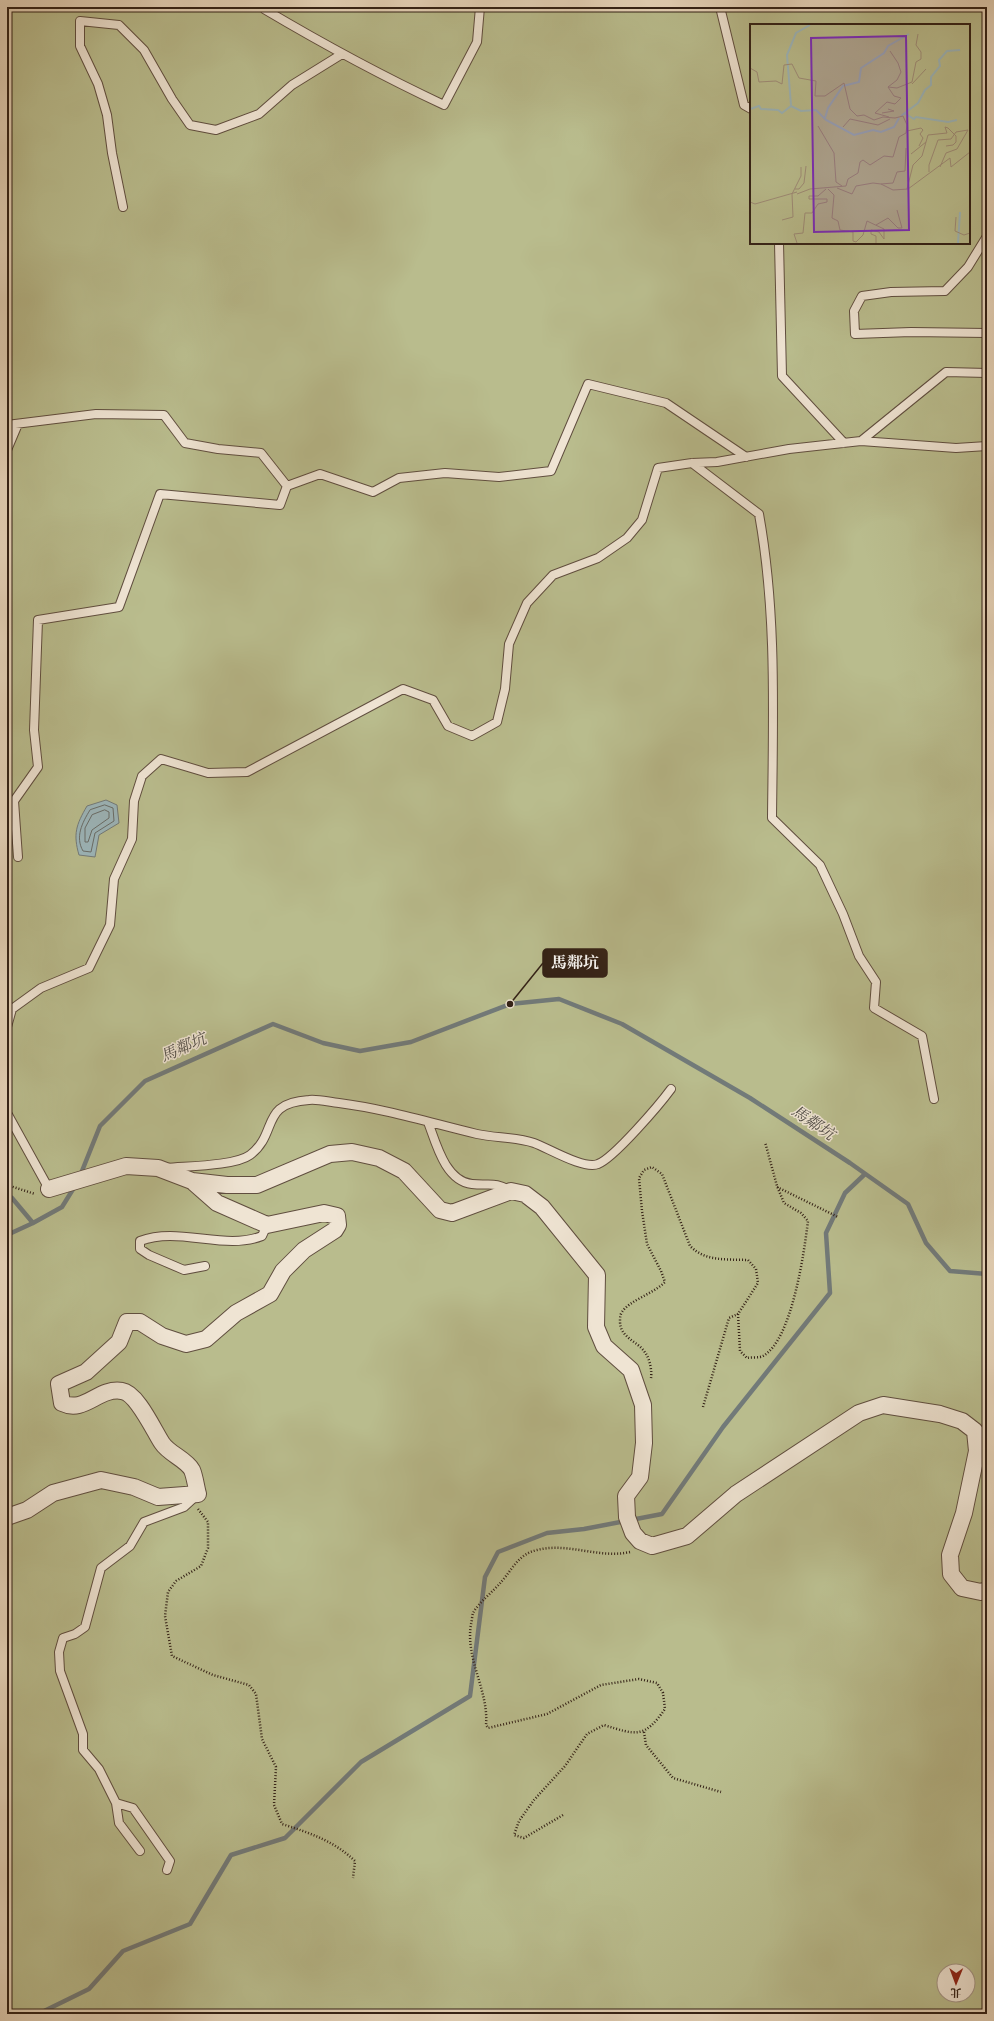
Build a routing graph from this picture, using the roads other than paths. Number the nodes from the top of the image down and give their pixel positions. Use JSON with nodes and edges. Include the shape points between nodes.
{"nodes":[{"id":1,"x":264,"y":7,"type":"edge"},
{"id":2,"x":480,"y":7,"type":"edge"},
{"id":3,"x":720,"y":7,"type":"edge"},
{"id":4,"x":342,"y":54,"type":"junction"},
{"id":5,"x":750,"y":108,"type":"edge"},
{"id":6,"x":123,"y":207,"type":"dead end"},
{"id":7,"x":987,"y":236,"type":"edge"},
{"id":8,"x":779,"y":244,"type":"edge"},
{"id":9,"x":987,"y":333,"type":"edge"},
{"id":10,"x":987,"y":372,"type":"edge"},
{"id":11,"x":18,"y":424,"type":"junction"},
{"id":12,"x":7,"y":425,"type":"edge"},
{"id":13,"x":861,"y":441,"type":"junction"},
{"id":14,"x":844,"y":443,"type":"junction"},
{"id":15,"x":987,"y":446,"type":"edge"},
{"id":16,"x":7,"y":450,"type":"edge"},
{"id":17,"x":746,"y":457,"type":"junction"},
{"id":18,"x":692,"y":463,"type":"junction"},
{"id":19,"x":287,"y":486,"type":"junction"},
{"id":20,"x":18,"y":857,"type":"dead end"},
{"id":21,"x":7,"y":1027,"type":"edge"},
{"id":22,"x":671,"y":1089,"type":"dead end"},
{"id":23,"x":934,"y":1099,"type":"dead end"},
{"id":24,"x":7,"y":1113,"type":"edge"},
{"id":25,"x":428,"y":1122,"type":"junction"},
{"id":26,"x":158,"y":1168,"type":"junction"},
{"id":27,"x":192,"y":1182,"type":"junction"},
{"id":28,"x":49,"y":1189,"type":"joint"},
{"id":29,"x":511,"y":1191,"type":"junction"},
{"id":30,"x":267,"y":1225,"type":"junction"},
{"id":31,"x":205,"y":1266,"type":"dead end"},
{"id":32,"x":198,"y":1494,"type":"junction"},
{"id":33,"x":7,"y":1517,"type":"edge"},
{"id":34,"x":987,"y":1590,"type":"edge"},
{"id":35,"x":116,"y":1803,"type":"junction"},
{"id":36,"x":140,"y":1851,"type":"dead end"},
{"id":37,"x":167,"y":1870,"type":"dead end"}],
"edges":[{"from":1,"to":4,"type":"lane"},
{"from":2,"to":4,"type":"lane","via":[[477,42],[444,105],[383,77]]},
{"from":3,"to":5,"type":"lane","via":[[744,105]]},
{"from":4,"to":6,"type":"lane","via":[[292,85],[259,114],[216,130],[190,125],[144,50],[120,25],[80,21],[80,46],[98,84],[107,115]]},
{"from":7,"to":9,"type":"lane","via":[[968,266],[945,291],[891,292],[862,296],[854,311],[855,334]]},
{"from":8,"to":14,"type":"lane","via":[[782,376]]},
{"from":10,"to":13,"type":"lane","via":[[946,372]]},
{"from":11,"to":12,"type":"lane"},
{"from":11,"to":16,"type":"lane"},
{"from":11,"to":19,"type":"lane","via":[[96,414],[164,415],[185,443],[218,450],[261,453]]},
{"from":13,"to":14,"type":"lane"},
{"from":13,"to":15,"type":"lane","via":[[956,448]]},
{"from":14,"to":17,"type":"lane"},
{"from":17,"to":18,"type":"lane"},
{"from":17,"to":19,"type":"lane","via":[[666,403],[588,384],[551,471],[499,477],[446,473],[399,478],[373,492],[320,474]]},
{"from":18,"to":21,"type":"lane","via":[[658,468],[642,520],[627,538],[598,558],[553,576],[527,602],[509,644],[505,690],[497,722],[472,736],[448,726],[433,700],[403,689],[247,772],[208,773],[161,759],[142,776],[134,801],[132,839],[114,879],[110,925],[89,968],[41,988],[12,1009]]},
{"from":18,"to":23,"type":"lane","via":[[759,514],[765,547],[773,657],[772,818],[820,865],[859,956],[876,982],[874,1008],[922,1036]]},
{"from":19,"to":20,"type":"lane","via":[[280,505],[160,494],[119,607],[38,620],[34,730],[38,767],[14,801]]},
{"from":22,"to":25,"type":"lane","via":[[610,1157],[598,1165],[587,1165],[532,1142],[479,1134]]},
{"from":24,"to":28,"type":"lane"},
{"from":25,"to":26,"type":"lane","via":[[367,1106],[310,1100],[290,1102],[276,1111],[261,1144],[248,1156],[229,1162]]},
{"from":25,"to":29,"type":"lane","via":[[441,1156],[457,1179],[471,1184],[499,1184]]},
{"from":26,"to":27,"type":"street"},
{"from":26,"to":28,"type":"street","via":[[126,1166]]},
{"from":27,"to":29,"type":"street","via":[[257,1185],[330,1154],[352,1152],[379,1158],[404,1171],[440,1210],[452,1213]]},
{"from":27,"to":30,"type":"street","via":[[217,1203]]},
{"from":29,"to":34,"type":"street","via":[[525,1194],[542,1207],[597,1275],[596,1327],[604,1346],[630,1370],[643,1406],[644,1443],[640,1478],[626,1496],[627,1517],[633,1533],[640,1541],[652,1546],[687,1536],[736,1494],[859,1413],[883,1405],[940,1414],[962,1421],[975,1431],[977,1451],[964,1513],[950,1555],[950,1574],[962,1588],[981,1592]]},
{"from":30,"to":31,"type":"lane","via":[[262,1236],[248,1242],[177,1236],[140,1241],[140,1249],[148,1255],[184,1270]]},
{"from":30,"to":32,"type":"street","via":[[324,1213],[337,1216],[338,1225],[335,1230],[304,1250],[284,1271],[270,1294],[236,1313],[206,1339],[186,1344],[162,1336],[140,1322],[127,1322],[119,1342],[86,1372],[59,1384],[62,1403],[70,1407],[79,1406],[108,1390],[124,1390],[134,1397],[163,1445],[192,1470]]},
{"from":32,"to":33,"type":"street","via":[[158,1497],[134,1487],[101,1480],[53,1493],[27,1510]]},
{"from":32,"to":35,"type":"lane","via":[[184,1507],[144,1522],[130,1546],[101,1568],[85,1627],[63,1638],[58,1652],[60,1671],[83,1734],[84,1750],[99,1769]]},
{"from":35,"to":36,"type":"lane","via":[[119,1823]]},
{"from":35,"to":37,"type":"lane","via":[[133,1808],[170,1861]]}]}
